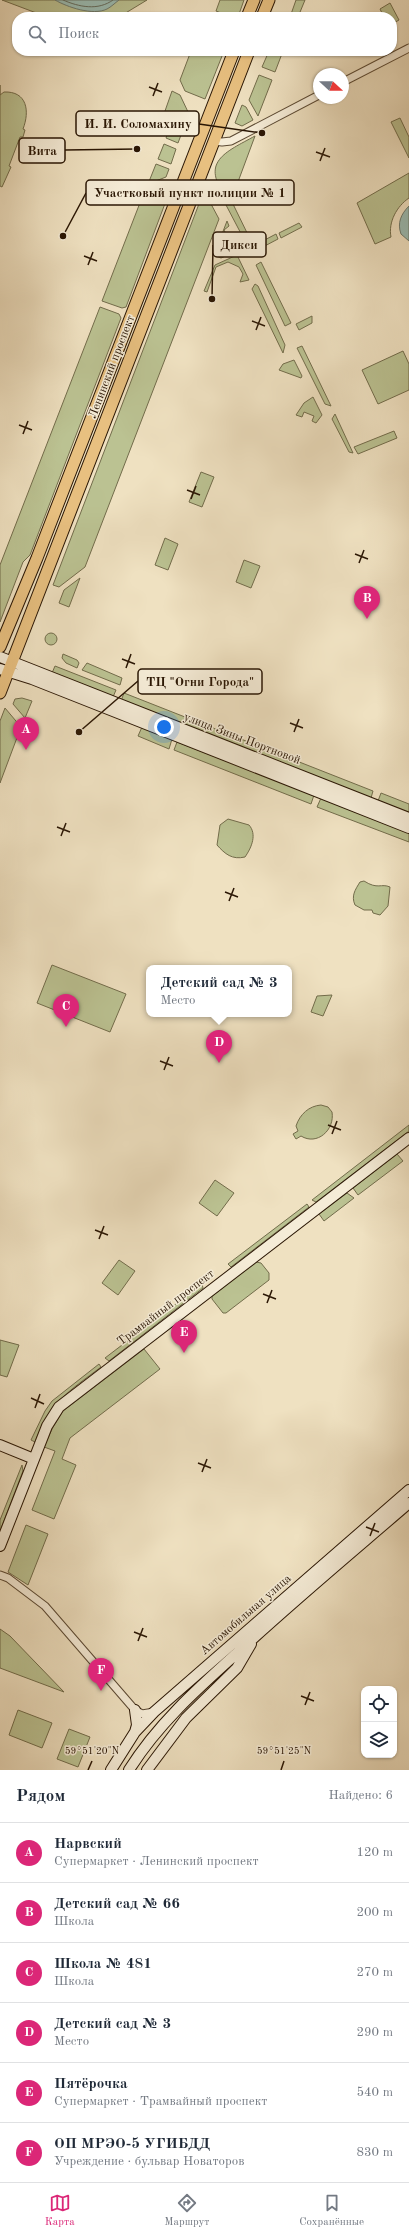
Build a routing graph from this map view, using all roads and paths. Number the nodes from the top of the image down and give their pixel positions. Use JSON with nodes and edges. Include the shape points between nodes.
{"nodes":[{"id":1,"x":254,"y":0,"type":"edge"},
{"id":2,"x":269,"y":0,"type":"edge"},
{"id":3,"x":249,"y":12,"type":"edge"},
{"id":4,"x":264,"y":12,"type":"edge"},
{"id":5,"x":409,"y":48,"type":"edge"},
{"id":6,"x":397,"y":54,"type":"edge"},
{"id":7,"x":232,"y":56,"type":"edge"},
{"id":8,"x":247,"y":56,"type":"edge"},
{"id":9,"x":393,"y":56,"type":"edge"},
{"id":10,"x":349,"y":79,"type":"edge"},
{"id":11,"x":313,"y":98,"type":"edge"},
{"id":12,"x":214,"y":141,"type":"junction"},
{"id":13,"x":0,"y":648,"type":"edge"},
{"id":14,"x":0,"y":657,"type":"edge"},
{"id":15,"x":7,"y":667,"type":"edge"},
{"id":16,"x":0,"y":693,"type":"edge"},
{"id":17,"x":409,"y":818,"type":"edge"},
{"id":18,"x":409,"y":828,"type":"edge"},
{"id":19,"x":409,"y":1138,"type":"edge"},
{"id":20,"x":0,"y":1445,"type":"edge"},
{"id":21,"x":34,"y":1458,"type":"junction"},
{"id":22,"x":409,"y":1490,"type":"edge"},
{"id":23,"x":409,"y":1503,"type":"edge"},
{"id":24,"x":0,"y":1546,"type":"edge"},
{"id":25,"x":0,"y":1575,"type":"edge"},
{"id":26,"x":256,"y":1636,"type":"junction"},
{"id":27,"x":134,"y":1710,"type":"junction"},
{"id":28,"x":154,"y":1712,"type":"junction"},
{"id":29,"x":136,"y":1732,"type":"junction"},
{"id":30,"x":152,"y":1767,"type":"edge"},
{"id":31,"x":111,"y":1770,"type":"edge"},
{"id":32,"x":129,"y":1770,"type":"edge"}],
"edges":[{"from":1,"to":3,"type":"main road"},
{"from":2,"to":4,"type":"main road"},
{"from":5,"to":6,"type":"street"},
{"from":7,"to":13,"type":"main road","name":"Ленинский проспект"},
{"from":8,"to":12,"type":"main road","name":"Ленинский проспект"},
{"from":9,"to":10,"type":"street"},
{"from":11,"to":12,"type":"street","via":[[231,141]]},
{"from":12,"to":15,"type":"main road","name":"Ленинский проспект"},
{"from":14,"to":15,"type":"main road","name":"улица Зины Портновой"},
{"from":15,"to":16,"type":"main road","name":"Ленинский проспект"},
{"from":15,"to":17,"type":"main road","name":"улица Зины Портновой"},
{"from":15,"to":18,"type":"main road","name":"улица Зины Портновой"},
{"from":19,"to":21,"type":"main road","name":"Трамвайный проспект","via":[[66,1401],[52,1416]]},
{"from":20,"to":21,"type":"main road"},
{"from":21,"to":24,"type":"main road","name":"Трамвайный проспект"},
{"from":22,"to":28,"type":"main road","name":"Автомобильная улица"},
{"from":23,"to":26,"type":"main road","name":"Автомобильная улица"},
{"from":25,"to":27,"type":"street","via":[[8,1578],[45,1606]]},
{"from":26,"to":30,"type":"main road","via":[[237,1668],[186,1718]]},
{"from":26,"to":32,"type":"main road","name":"Автомобильная улица","via":[[176,1709]]},
{"from":27,"to":28,"type":"street","via":[[142,1714]]},
{"from":27,"to":29,"type":"main road"},
{"from":28,"to":29,"type":"main road","name":"Автомобильная улица"},
{"from":29,"to":31,"type":"main road","name":"Автомобильная улица"}]}
